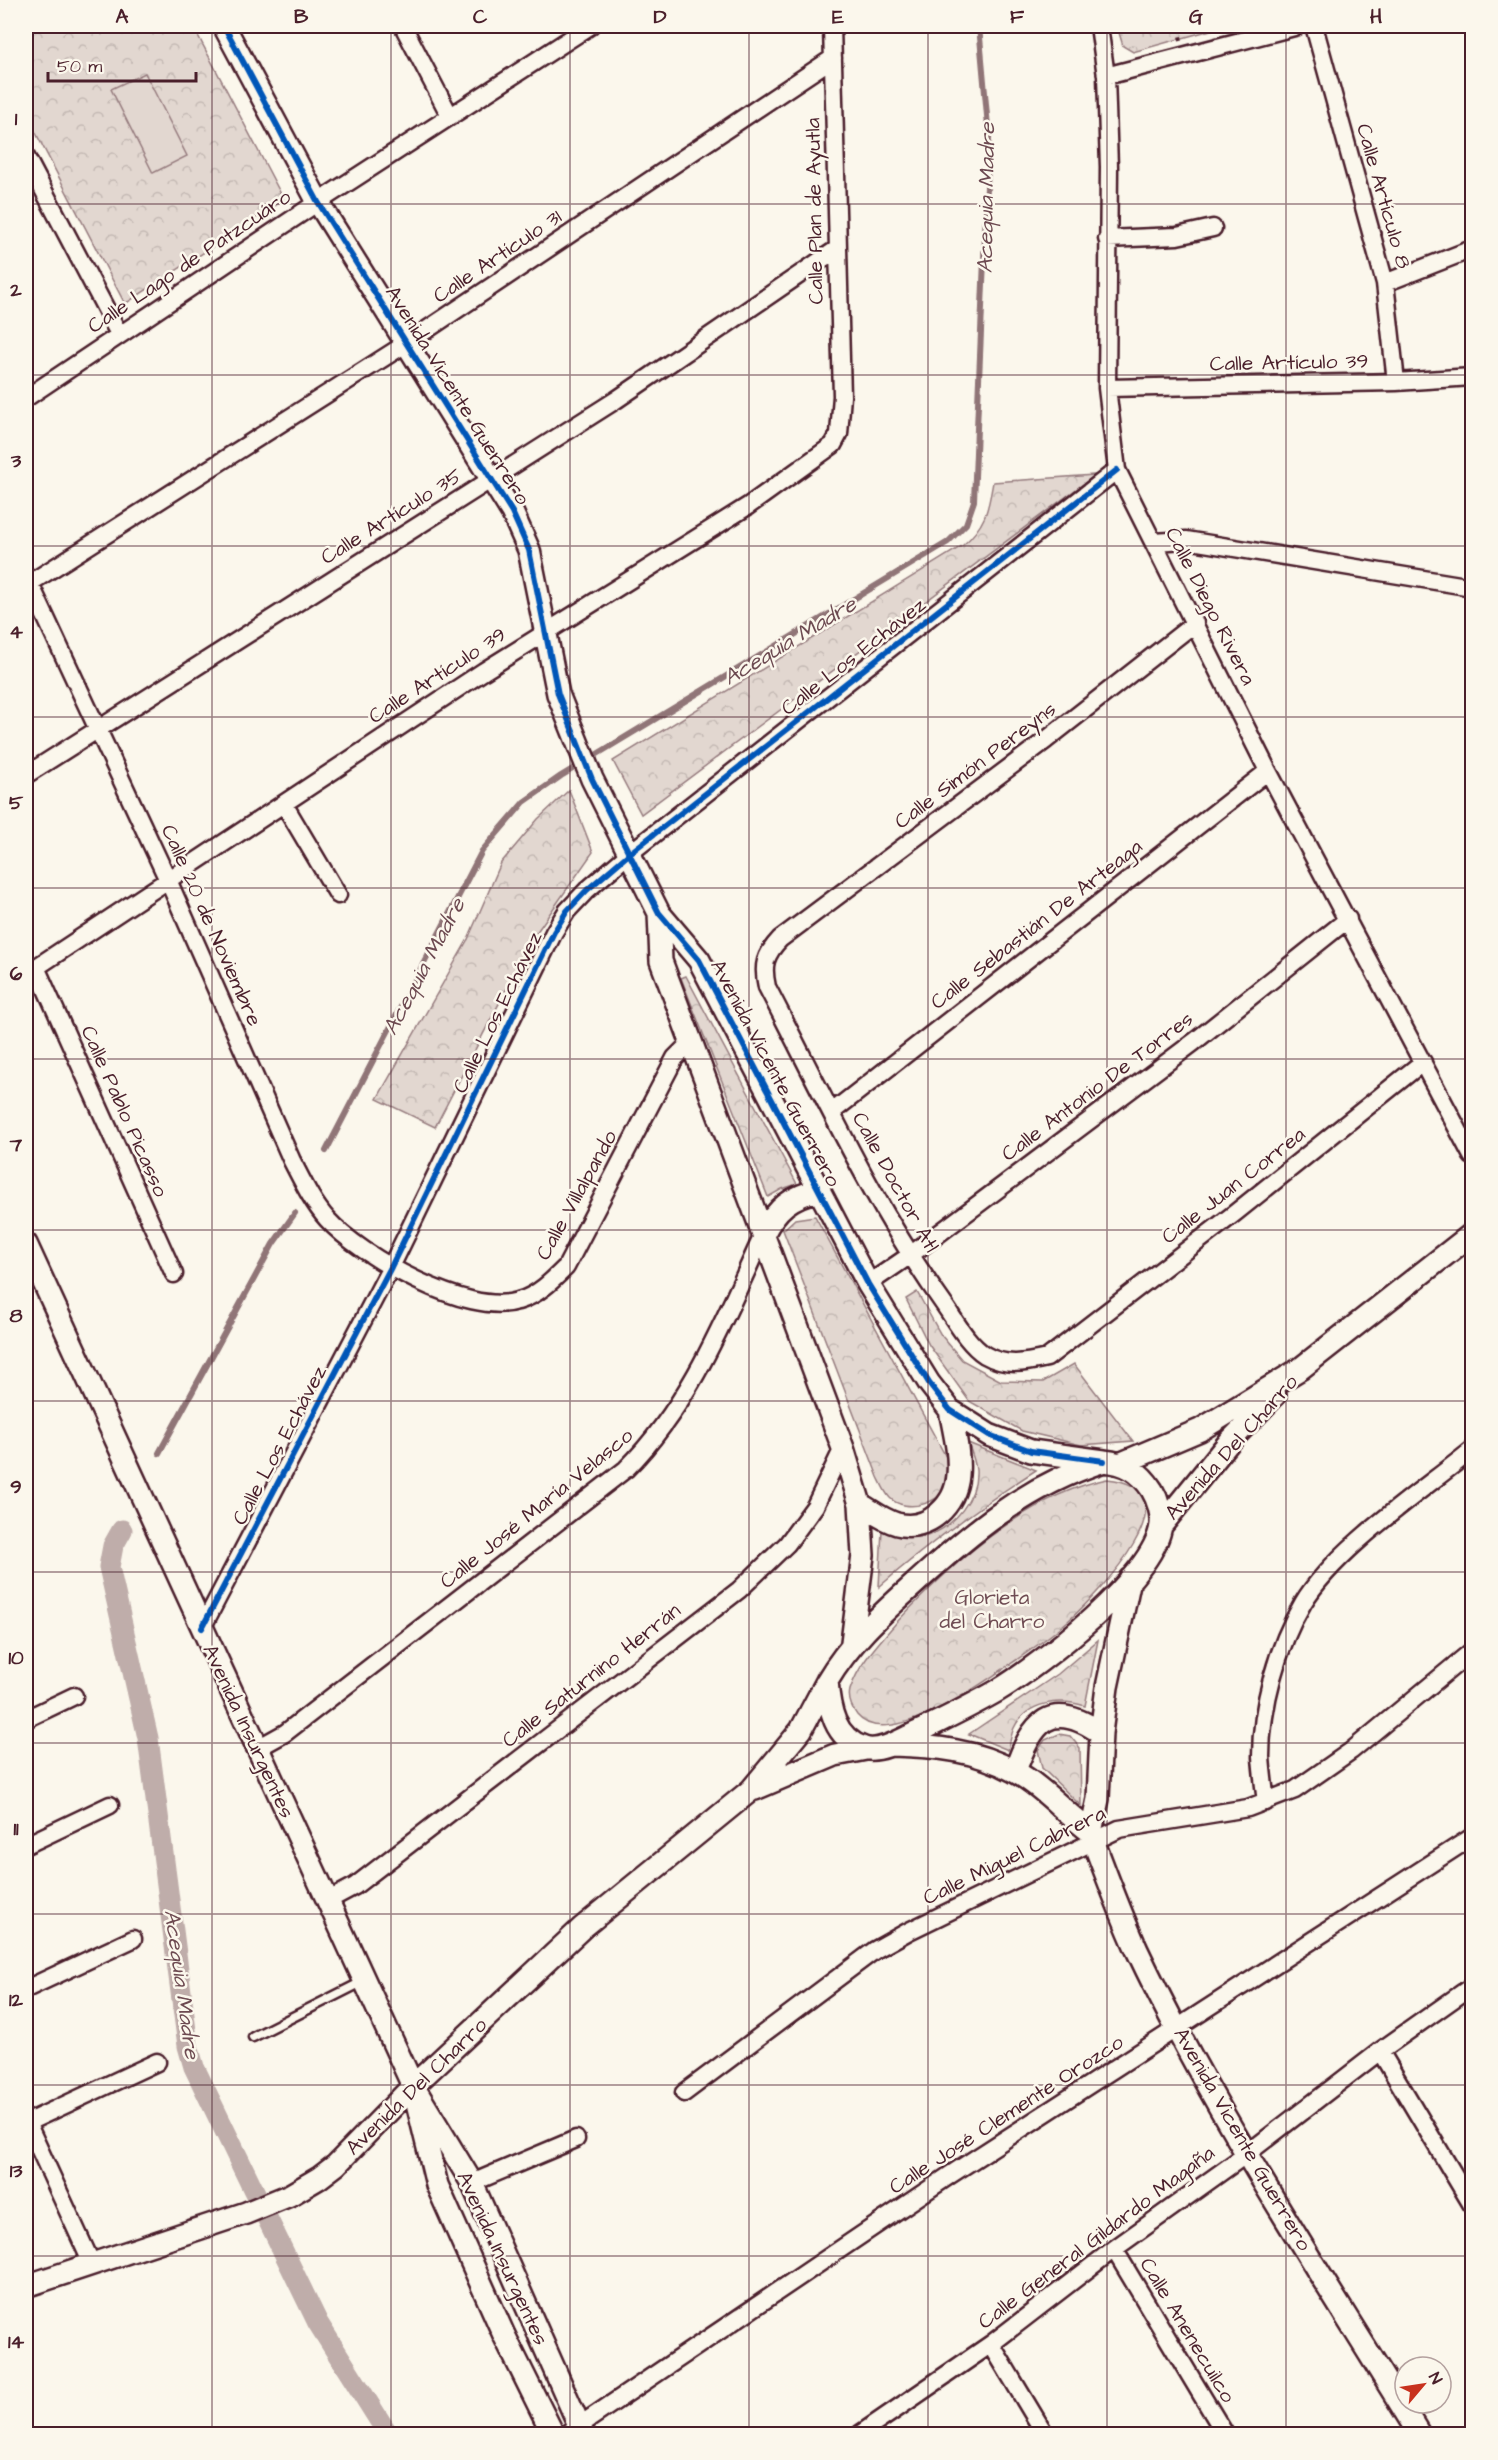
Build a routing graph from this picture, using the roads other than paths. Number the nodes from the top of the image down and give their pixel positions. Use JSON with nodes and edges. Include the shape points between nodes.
{"nodes":[{"id":1,"x":224,"y":26,"type":"edge"},
{"id":2,"x":403,"y":26,"type":"edge"},
{"id":3,"x":832,"y":26,"type":"edge"},
{"id":4,"x":1099,"y":26,"type":"edge"},
{"id":5,"x":1298,"y":26,"type":"edge"},
{"id":6,"x":1314,"y":26,"type":"edge"},
{"id":7,"x":583,"y":27,"type":"edge"},
{"id":8,"x":833,"y":57,"type":"junction"},
{"id":9,"x":1106,"y":76,"type":"junction"},
{"id":10,"x":450,"y":116,"type":"junction"},
{"id":11,"x":26,"y":157,"type":"edge"},
{"id":12,"x":318,"y":202,"type":"junction"},
{"id":13,"x":1213,"y":228,"type":"dead end"},
{"id":14,"x":1107,"y":239,"type":"junction"},
{"id":15,"x":837,"y":249,"type":"junction"},
{"id":16,"x":1473,"y":249,"type":"edge"},
{"id":17,"x":1385,"y":283,"type":"junction"},
{"id":18,"x":119,"y":334,"type":"junction"},
{"id":19,"x":407,"y":343,"type":"junction"},
{"id":20,"x":1473,"y":377,"type":"edge"},
{"id":21,"x":1396,"y":382,"type":"junction"},
{"id":22,"x":1107,"y":388,"type":"junction"},
{"id":23,"x":842,"y":396,"type":"joint"},
{"id":24,"x":26,"y":398,"type":"edge"},
{"id":25,"x":1118,"y":470,"type":"junction"},
{"id":26,"x":492,"y":478,"type":"junction"},
{"id":27,"x":1154,"y":542,"type":"junction"},
{"id":28,"x":28,"y":579,"type":"edge"},
{"id":29,"x":1473,"y":587,"type":"edge"},
{"id":30,"x":1195,"y":623,"type":"junction"},
{"id":31,"x":546,"y":631,"type":"junction"},
{"id":32,"x":96,"y":730,"type":"junction"},
{"id":33,"x":1268,"y":771,"type":"junction"},
{"id":34,"x":26,"y":775,"type":"edge"},
{"id":35,"x":284,"y":804,"type":"junction"},
{"id":36,"x":630,"y":853,"type":"junction"},
{"id":37,"x":168,"y":880,"type":"junction"},
{"id":38,"x":338,"y":895,"type":"dead end"},
{"id":39,"x":659,"y":914,"type":"junction"},
{"id":40,"x":1348,"y":919,"type":"junction"},
{"id":41,"x":780,"y":939,"type":"joint"},
{"id":42,"x":31,"y":970,"type":"edge"},
{"id":43,"x":690,"y":1043,"type":"junction"},
{"id":44,"x":1423,"y":1062,"type":"junction"},
{"id":45,"x":832,"y":1112,"type":"junction"},
{"id":46,"x":1473,"y":1156,"type":"edge"},
{"id":47,"x":820,"y":1190,"type":"junction"},
{"id":48,"x":1473,"y":1234,"type":"edge"},
{"id":49,"x":763,"y":1235,"type":"junction"},
{"id":50,"x":26,"y":1244,"type":"edge"},
{"id":51,"x":909,"y":1256,"type":"junction"},
{"id":52,"x":391,"y":1267,"type":"junction"},
{"id":53,"x":174,"y":1274,"type":"dead end"},
{"id":54,"x":868,"y":1284,"type":"junction"},
{"id":55,"x":1070,"y":1341,"type":"joint"},
{"id":56,"x":1300,"y":1369,"type":"junction"},
{"id":57,"x":950,"y":1410,"type":"junction"},
{"id":58,"x":843,"y":1448,"type":"junction"},
{"id":59,"x":1473,"y":1450,"type":"edge"},
{"id":60,"x":1113,"y":1462,"type":"junction"},
{"id":61,"x":860,"y":1504,"type":"junction"},
{"id":62,"x":1161,"y":1526,"type":"junction"},
{"id":63,"x":1130,"y":1579,"type":"junction"},
{"id":64,"x":202,"y":1628,"type":"junction"},
{"id":65,"x":852,"y":1642,"type":"junction"},
{"id":66,"x":1471,"y":1654,"type":"edge"},
{"id":67,"x":827,"y":1681,"type":"junction"},
{"id":68,"x":74,"y":1696,"type":"dead end"},
{"id":69,"x":26,"y":1719,"type":"edge"},
{"id":70,"x":1101,"y":1733,"type":"junction"},
{"id":71,"x":889,"y":1745,"type":"junction"},
{"id":72,"x":258,"y":1748,"type":"junction"},
{"id":73,"x":866,"y":1749,"type":"junction"},
{"id":74,"x":1015,"y":1771,"type":"junction"},
{"id":75,"x":751,"y":1790,"type":"junction"},
{"id":76,"x":1266,"y":1803,"type":"junction"},
{"id":77,"x":110,"y":1805,"type":"dead end"},
{"id":78,"x":1092,"y":1836,"type":"junction"},
{"id":79,"x":1473,"y":1838,"type":"edge"},
{"id":80,"x":26,"y":1845,"type":"edge"},
{"id":81,"x":327,"y":1901,"type":"junction"},
{"id":82,"x":133,"y":1939,"type":"dead end"},
{"id":83,"x":365,"y":1980,"type":"junction"},
{"id":84,"x":1473,"y":1986,"type":"edge"},
{"id":85,"x":26,"y":1989,"type":"edge"},
{"id":86,"x":1178,"y":2030,"type":"junction"},
{"id":87,"x":253,"y":2037,"type":"dead end"},
{"id":88,"x":1380,"y":2051,"type":"junction"},
{"id":89,"x":158,"y":2062,"type":"dead end"},
{"id":90,"x":413,"y":2086,"type":"junction"},
{"id":91,"x":684,"y":2092,"type":"dead end"},
{"id":92,"x":26,"y":2122,"type":"edge"},
{"id":93,"x":576,"y":2139,"type":"dead end"},
{"id":94,"x":1248,"y":2153,"type":"junction"},
{"id":95,"x":472,"y":2183,"type":"junction"},
{"id":96,"x":1473,"y":2205,"type":"edge"},
{"id":97,"x":1114,"y":2249,"type":"junction"},
{"id":98,"x":92,"y":2264,"type":"junction"},
{"id":99,"x":26,"y":2286,"type":"edge"},
{"id":100,"x":991,"y":2344,"type":"junction"},
{"id":101,"x":577,"y":2432,"type":"edge"},
{"id":102,"x":553,"y":2434,"type":"edge"},
{"id":103,"x":860,"y":2434,"type":"edge"},
{"id":104,"x":1045,"y":2434,"type":"edge"},
{"id":105,"x":1224,"y":2434,"type":"edge"},
{"id":106,"x":1419,"y":2434,"type":"edge"}],
"edges":[{"from":1,"to":12,"type":"street","name":"Avenida Vicente Guerrero"},
{"from":2,"to":10,"type":"street"},
{"from":3,"to":8,"type":"street","name":"Calle Plan de Ayutla"},
{"from":4,"to":9,"type":"street","name":"Calle Diego Rivera"},
{"from":5,"to":9,"type":"street"},
{"from":6,"to":17,"type":"street","name":"Calle Artículo 8"},
{"from":7,"to":10,"type":"street","name":"Calle Lago de Patzcuáro"},
{"from":8,"to":15,"type":"street","name":"Calle Plan de Ayutla"},
{"from":8,"to":19,"type":"street","name":"Calle Artículo 31"},
{"from":9,"to":14,"type":"street","name":"Calle Diego Rivera"},
{"from":10,"to":12,"type":"street","name":"Calle Lago de Patzcuáro"},
{"from":11,"to":18,"type":"street"},
{"from":12,"to":18,"type":"street","name":"Calle Lago de Patzcuáro"},
{"from":12,"to":19,"type":"street","name":"Avenida Vicente Guerrero"},
{"from":13,"to":14,"type":"street","via":[[1177,236]]},
{"from":14,"to":22,"type":"street","name":"Calle Diego Rivera"},
{"from":15,"to":23,"type":"street","name":"Calle Plan de Ayutla"},
{"from":15,"to":26,"type":"street","name":"Calle Artículo 35","via":[[616,400]]},
{"from":16,"to":17,"type":"street"},
{"from":17,"to":21,"type":"street","name":"Calle Artículo 8"},
{"from":18,"to":24,"type":"street","name":"Calle Lago de Patzcuáro"},
{"from":19,"to":26,"type":"street","name":"Avenida Vicente Guerrero"},
{"from":19,"to":28,"type":"street","name":"Calle Artículo 31"},
{"from":20,"to":21,"type":"street","name":"Calle Artículo 39"},
{"from":21,"to":22,"type":"street","name":"Calle Artículo 39"},
{"from":22,"to":25,"type":"street","name":"Calle Diego Rivera"},
{"from":23,"to":31,"type":"street","name":"Calle Artículo 39","via":[[839,434],[824,454],[748,506]]},
{"from":25,"to":27,"type":"street","name":"Calle Diego Rivera"},
{"from":25,"to":36,"type":"street","name":"Calle Los Echávez"},
{"from":26,"to":31,"type":"street","name":"Avenida Vicente Guerrero","via":[[530,550]]},
{"from":26,"to":32,"type":"street","name":"Calle Artículo 35"},
{"from":27,"to":29,"type":"street","via":[[1186,540]]},
{"from":27,"to":30,"type":"street","name":"Calle Diego Rivera"},
{"from":28,"to":32,"type":"street","name":"Calle 20 de Noviembre"},
{"from":30,"to":33,"type":"street","name":"Calle Diego Rivera"},
{"from":30,"to":41,"type":"street","name":"Calle Simón Pereyns","via":[[1036,748]]},
{"from":31,"to":35,"type":"street","name":"Calle Artículo 39"},
{"from":31,"to":36,"type":"street","name":"Avenida Vicente Guerrero","via":[[550,665],[576,742]]},
{"from":32,"to":34,"type":"street","name":"Calle Artículo 35"},
{"from":32,"to":37,"type":"street","name":"Calle 20 de Noviembre"},
{"from":33,"to":40,"type":"street","name":"Calle Diego Rivera"},
{"from":33,"to":45,"type":"street","name":"Calle Sebastián De Arteaga"},
{"from":35,"to":37,"type":"street","name":"Calle Artículo 39"},
{"from":35,"to":38,"type":"street"},
{"from":36,"to":39,"type":"street","name":"Avenida Vicente Guerrero"},
{"from":36,"to":52,"type":"street","name":"Calle Los Echávez","via":[[587,890],[554,932]]},
{"from":37,"to":42,"type":"street","name":"Calle Artículo 39"},
{"from":37,"to":52,"type":"street","name":"Calle 20 de Noviembre","via":[[308,1191],[327,1219],[348,1239]]},
{"from":39,"to":43,"type":"street","name":"Avenida Vicente Guerrero","via":[[661,962]]},
{"from":39,"to":47,"type":"street","name":"Avenida Vicente Guerrero","via":[[699,960]]},
{"from":40,"to":44,"type":"street","name":"Calle Diego Rivera"},
{"from":40,"to":51,"type":"street","name":"Calle Antonio De Torres","via":[[1194,1042]]},
{"from":41,"to":45,"type":"street","name":"Calle Doctor Atl","via":[[764,960],[767,987]]},
{"from":42,"to":53,"type":"street","name":"Calle Pablo Picasso"},
{"from":43,"to":49,"type":"street","name":"Avenida Vicente Guerrero"},
{"from":43,"to":52,"type":"street","name":"Calle Villalpando","via":[[675,1058],[566,1267],[552,1280],[519,1301],[490,1305],[464,1300]]},
{"from":44,"to":46,"type":"street","name":"Calle Diego Rivera"},
{"from":44,"to":55,"type":"street","name":"Calle Juan Correa"},
{"from":45,"to":51,"type":"street","name":"Calle Doctor Atl"},
{"from":47,"to":49,"type":"street","via":[[785,1203],[772,1216]]},
{"from":47,"to":54,"type":"street","name":"Avenida Vicente Guerrero"},
{"from":48,"to":56,"type":"street","name":"Avenida Del Charro"},
{"from":49,"to":58,"type":"street","name":"Avenida Vicente Guerrero"},
{"from":49,"to":72,"type":"street","name":"Calle José María Velasco","via":[[718,1332],[678,1406],[653,1442],[626,1469],[285,1733]]},
{"from":50,"to":64,"type":"street","name":"Avenida Insurgentes"},
{"from":51,"to":54,"type":"street","name":"Calle Antonio De Torres"},
{"from":51,"to":55,"type":"street","name":"Calle Doctor Atl","via":[[970,1342],[984,1354],[1007,1363],[1029,1362],[1047,1358]]},
{"from":52,"to":64,"type":"street","name":"Calle Los Echávez"},
{"from":54,"to":57,"type":"street","name":"Avenida Vicente Guerrero"},
{"from":56,"to":60,"type":"street","name":"Avenida Del Charro","via":[[1200,1430]]},
{"from":56,"to":62,"type":"street","name":"Avenida Del Charro","via":[[1230,1441]]},
{"from":57,"to":60,"type":"street","name":"Avenida Vicente Guerrero","via":[[989,1436],[1031,1450]]},
{"from":57,"to":61,"type":"street","via":[[958,1477],[948,1505],[937,1516],[914,1526],[898,1525]]},
{"from":58,"to":61,"type":"street","name":"Avenida Vicente Guerrero"},
{"from":58,"to":81,"type":"street","name":"Calle Saturnino Herrán","via":[[815,1506],[787,1544],[739,1590],[356,1886]]},
{"from":59,"to":76,"type":"street","via":[[1367,1535],[1335,1564],[1303,1602],[1283,1647],[1265,1709],[1262,1757]]},
{"from":60,"to":62,"type":"street","via":[[1137,1472],[1153,1492]]},
{"from":60,"to":65,"type":"street","name":"Avenida Del Charro","via":[[1058,1478],[981,1526]]},
{"from":61,"to":65,"type":"street","name":"Avenida Vicente Guerrero","via":[[863,1555]]},
{"from":62,"to":63,"type":"street","name":"Avenida Del Charro","via":[[1152,1548]]},
{"from":63,"to":70,"type":"street"},
{"from":63,"to":71,"type":"street","name":"Avenida Del Charro","via":[[1092,1619],[1031,1668],[957,1713]]},
{"from":64,"to":72,"type":"street","name":"Avenida Insurgentes"},
{"from":65,"to":67,"type":"street","name":"Avenida Del Charro"},
{"from":66,"to":76,"type":"street","name":"Calle Miguel Cabrera","via":[[1324,1773]]},
{"from":67,"to":73,"type":"street","via":[[837,1727],[847,1739]]},
{"from":67,"to":75,"type":"street","name":"Avenida Del Charro","via":[[801,1730]]},
{"from":68,"to":69,"type":"street"},
{"from":70,"to":74,"type":"street","via":[[1083,1720],[1053,1717],[1039,1725],[1026,1741]]},
{"from":70,"to":78,"type":"street"},
{"from":71,"to":73,"type":"street","name":"Avenida Del Charro"},
{"from":71,"to":74,"type":"street","via":[[939,1746]]},
{"from":72,"to":81,"type":"street","name":"Avenida Insurgentes"},
{"from":73,"to":75,"type":"street","name":"Avenida Del Charro","via":[[835,1755]]},
{"from":74,"to":78,"type":"street"},
{"from":75,"to":90,"type":"street","name":"Avenida Del Charro","via":[[582,1928]]},
{"from":76,"to":78,"type":"street","name":"Calle Miguel Cabrera"},
{"from":77,"to":80,"type":"street"},
{"from":78,"to":86,"type":"street","name":"Avenida Vicente Guerrero","via":[[1137,1949]]},
{"from":78,"to":91,"type":"street","name":"Calle Miguel Cabrera","via":[[875,1950]]},
{"from":79,"to":86,"type":"street","name":"Calle José Clemente Orozco"},
{"from":81,"to":83,"type":"street","name":"Avenida Insurgentes"},
{"from":82,"to":85,"type":"street"},
{"from":83,"to":87,"type":"lane"},
{"from":83,"to":90,"type":"street","name":"Avenida Insurgentes"},
{"from":84,"to":88,"type":"street","name":"Calle General Gildardo Magaña"},
{"from":86,"to":94,"type":"street","name":"Avenida Vicente Guerrero"},
{"from":86,"to":101,"type":"street","name":"Calle José Clemente Orozco","via":[[950,2175]]},
{"from":88,"to":94,"type":"street","name":"Calle General Gildardo Magaña"},
{"from":88,"to":96,"type":"street"},
{"from":89,"to":92,"type":"street"},
{"from":90,"to":95,"type":"street","name":"Avenida Insurgentes"},
{"from":90,"to":98,"type":"street","name":"Avenida Del Charro","via":[[336,2165],[290,2195]]},
{"from":90,"to":102,"type":"street","name":"Avenida Insurgentes","via":[[437,2184]]},
{"from":92,"to":98,"type":"street"},
{"from":93,"to":95,"type":"street"},
{"from":94,"to":97,"type":"street","name":"Calle General Gildardo Magaña"},
{"from":94,"to":106,"type":"street","name":"Avenida Vicente Guerrero"},
{"from":95,"to":101,"type":"street","name":"Avenida Insurgentes"},
{"from":97,"to":100,"type":"street","name":"Calle General Gildardo Magaña"},
{"from":97,"to":105,"type":"street","name":"Calle Anenecuilco"},
{"from":98,"to":99,"type":"street","name":"Avenida Del Charro"},
{"from":100,"to":103,"type":"street","name":"Calle General Gildardo Magaña"},
{"from":100,"to":104,"type":"street"}]}
